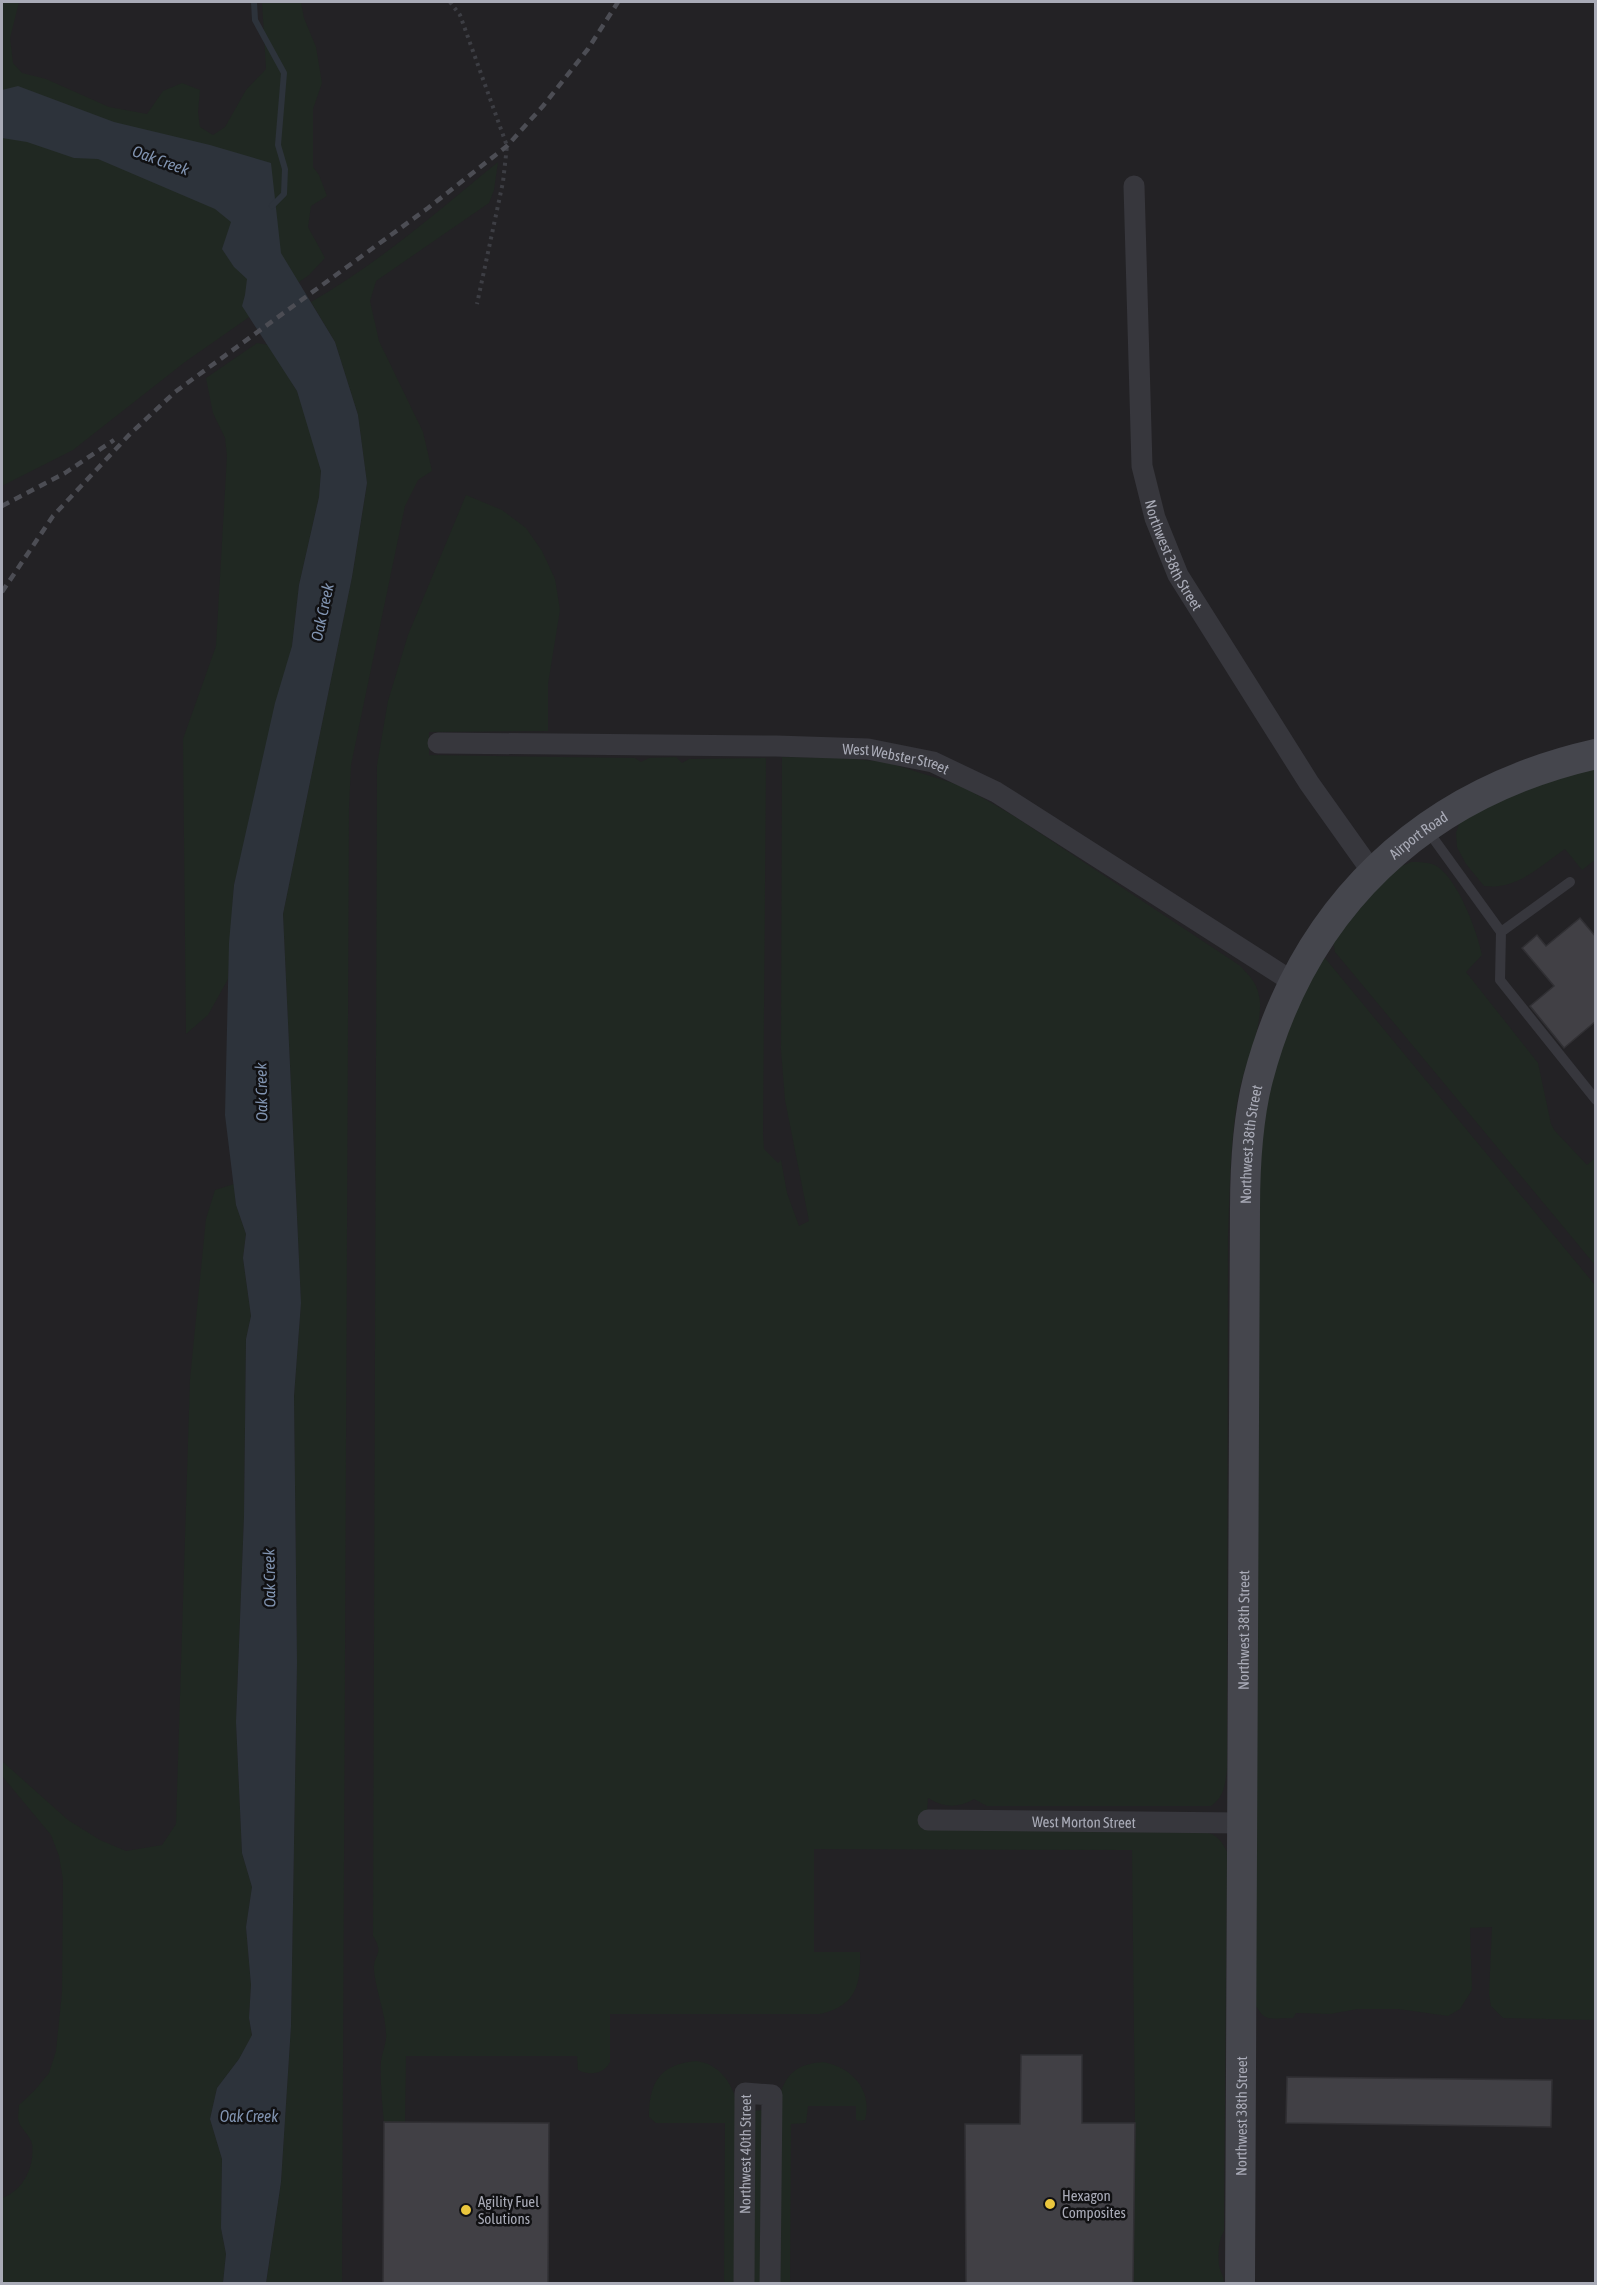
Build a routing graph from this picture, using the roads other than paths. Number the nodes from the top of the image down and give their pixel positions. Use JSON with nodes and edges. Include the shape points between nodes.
{"nodes":[{"id":1,"x":1134,"y":186,"type":"dead end"},
{"id":2,"x":438,"y":743,"type":"dead end"},
{"id":3,"x":1596,"y":754,"type":"edge"},
{"id":4,"x":1426,"y":828,"type":"junction"},
{"id":5,"x":1373,"y":873,"type":"junction"},
{"id":6,"x":1570,"y":882,"type":"dead end"},
{"id":7,"x":1501,"y":932,"type":"junction"},
{"id":8,"x":1293,"y":982,"type":"junction"},
{"id":9,"x":1596,"y":1100,"type":"edge"},
{"id":10,"x":928,"y":1820,"type":"dead end"},
{"id":11,"x":1242,"y":1823,"type":"junction"},
{"id":12,"x":744,"y":2283,"type":"edge"},
{"id":13,"x":770,"y":2283,"type":"edge"},
{"id":14,"x":1240,"y":2283,"type":"edge"}],
"edges":[{"from":1,"to":5,"type":"street","name":"Northwest 38th Street","via":[[1142,466],[1155,518],[1178,575],[1309,783]]},
{"from":2,"to":8,"type":"street","name":"West Webster Street","via":[[845,749],[901,754],[933,762],[996,792]]},
{"from":3,"to":4,"type":"main road","name":"Airport Road","via":[[1514,778],[1479,794]]},
{"from":4,"to":5,"type":"main road","name":"Airport Road"},
{"from":4,"to":7,"type":"lane"},
{"from":5,"to":8,"type":"main road","name":"Airport Road","via":[[1320,934]]},
{"from":6,"to":7,"type":"lane"},
{"from":7,"to":9,"type":"lane","via":[[1500,980]]},
{"from":8,"to":11,"type":"main road","name":"Northwest 38th Street","via":[[1258,1080],[1245,1164]]},
{"from":10,"to":11,"type":"street","name":"West Morton Street"},
{"from":11,"to":14,"type":"main road","name":"Northwest 38th Street"},
{"from":12,"to":13,"type":"street","name":"Northwest 40th Street","via":[[746,2093],[772,2095]]}]}
